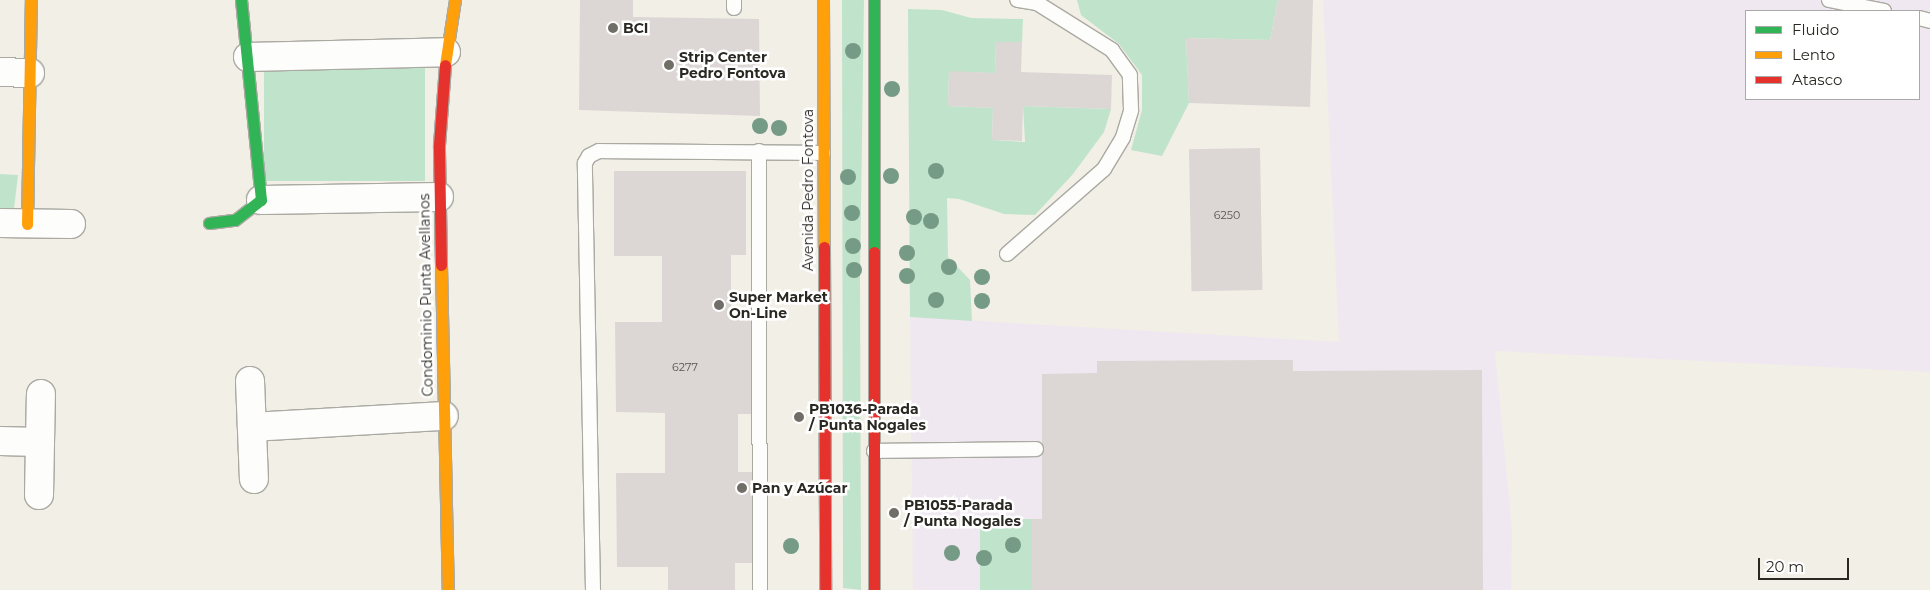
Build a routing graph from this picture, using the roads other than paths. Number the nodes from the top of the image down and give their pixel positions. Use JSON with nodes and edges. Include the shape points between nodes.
{"nodes":[{"id":1,"x":31,"y":0,"type":"edge"},
{"id":2,"x":241,"y":0,"type":"edge"},
{"id":3,"x":455,"y":0,"type":"edge"},
{"id":4,"x":823,"y":0,"type":"edge"},
{"id":5,"x":874,"y":0,"type":"edge"},
{"id":6,"x":1017,"y":0,"type":"edge"},
{"id":7,"x":1829,"y":0,"type":"edge"},
{"id":8,"x":1038,"y":1,"type":"edge"},
{"id":9,"x":1879,"y":10,"type":"edge"},
{"id":10,"x":446,"y":52,"type":"junction"},
{"id":11,"x":248,"y":57,"type":"junction"},
{"id":12,"x":0,"y":72,"type":"edge"},
{"id":13,"x":30,"y":73,"type":"junction"},
{"id":14,"x":759,"y":151,"type":"junction"},
{"id":15,"x":823,"y":153,"type":"junction"},
{"id":16,"x":439,"y":197,"type":"junction"},
{"id":17,"x":261,"y":200,"type":"junction"},
{"id":18,"x":0,"y":223,"type":"edge"},
{"id":19,"x":209,"y":223,"type":"dead end"},
{"id":20,"x":27,"y":224,"type":"junction"},
{"id":21,"x":71,"y":224,"type":"dead end"},
{"id":22,"x":1007,"y":254,"type":"dead end"},
{"id":23,"x":250,"y":381,"type":"dead end"},
{"id":24,"x":40,"y":394,"type":"dead end"},
{"id":25,"x":444,"y":416,"type":"junction"},
{"id":26,"x":252,"y":427,"type":"junction"},
{"id":27,"x":0,"y":441,"type":"edge"},
{"id":28,"x":40,"y":442,"type":"junction"},
{"id":29,"x":1036,"y":449,"type":"dead end"},
{"id":30,"x":874,"y":451,"type":"junction"},
{"id":31,"x":254,"y":479,"type":"dead end"},
{"id":32,"x":39,"y":494,"type":"dead end"},
{"id":33,"x":448,"y":590,"type":"edge"},
{"id":34,"x":593,"y":590,"type":"edge"},
{"id":35,"x":760,"y":590,"type":"edge"},
{"id":36,"x":825,"y":590,"type":"edge"},
{"id":37,"x":874,"y":590,"type":"edge"}],
"edges":[{"from":1,"to":13,"type":"street"},
{"from":2,"to":11,"type":"street"},
{"from":3,"to":10,"type":"street","name":"Condominio Punta Avellanos"},
{"from":4,"to":15,"type":"street","name":"Avenida Pedro Fontova"},
{"from":5,"to":30,"type":"street"},
{"from":6,"to":8,"type":"lane"},
{"from":7,"to":9,"type":"lane"},
{"from":8,"to":22,"type":"lane","via":[[1112,50],[1130,75],[1131,110],[1124,137],[1104,169]]},
{"from":10,"to":11,"type":"street"},
{"from":10,"to":16,"type":"street","name":"Condominio Punta Avellanos","via":[[440,121]]},
{"from":11,"to":17,"type":"street"},
{"from":12,"to":13,"type":"street"},
{"from":13,"to":20,"type":"street"},
{"from":14,"to":15,"type":"lane"},
{"from":14,"to":34,"type":"lane","via":[[599,151],[589,156],[585,163]]},
{"from":14,"to":35,"type":"lane"},
{"from":15,"to":36,"type":"street","name":"Avenida Pedro Fontova"},
{"from":16,"to":17,"type":"street"},
{"from":16,"to":25,"type":"street","name":"Condominio Punta Avellanos"},
{"from":17,"to":19,"type":"street","via":[[235,220]]},
{"from":18,"to":20,"type":"street"},
{"from":20,"to":21,"type":"street"},
{"from":23,"to":26,"type":"street"},
{"from":24,"to":28,"type":"street"},
{"from":25,"to":26,"type":"street"},
{"from":25,"to":33,"type":"street","name":"Condominio Punta Avellanos"},
{"from":26,"to":31,"type":"street"},
{"from":27,"to":28,"type":"street"},
{"from":28,"to":32,"type":"street"},
{"from":29,"to":30,"type":"lane"},
{"from":30,"to":37,"type":"street"}]}
